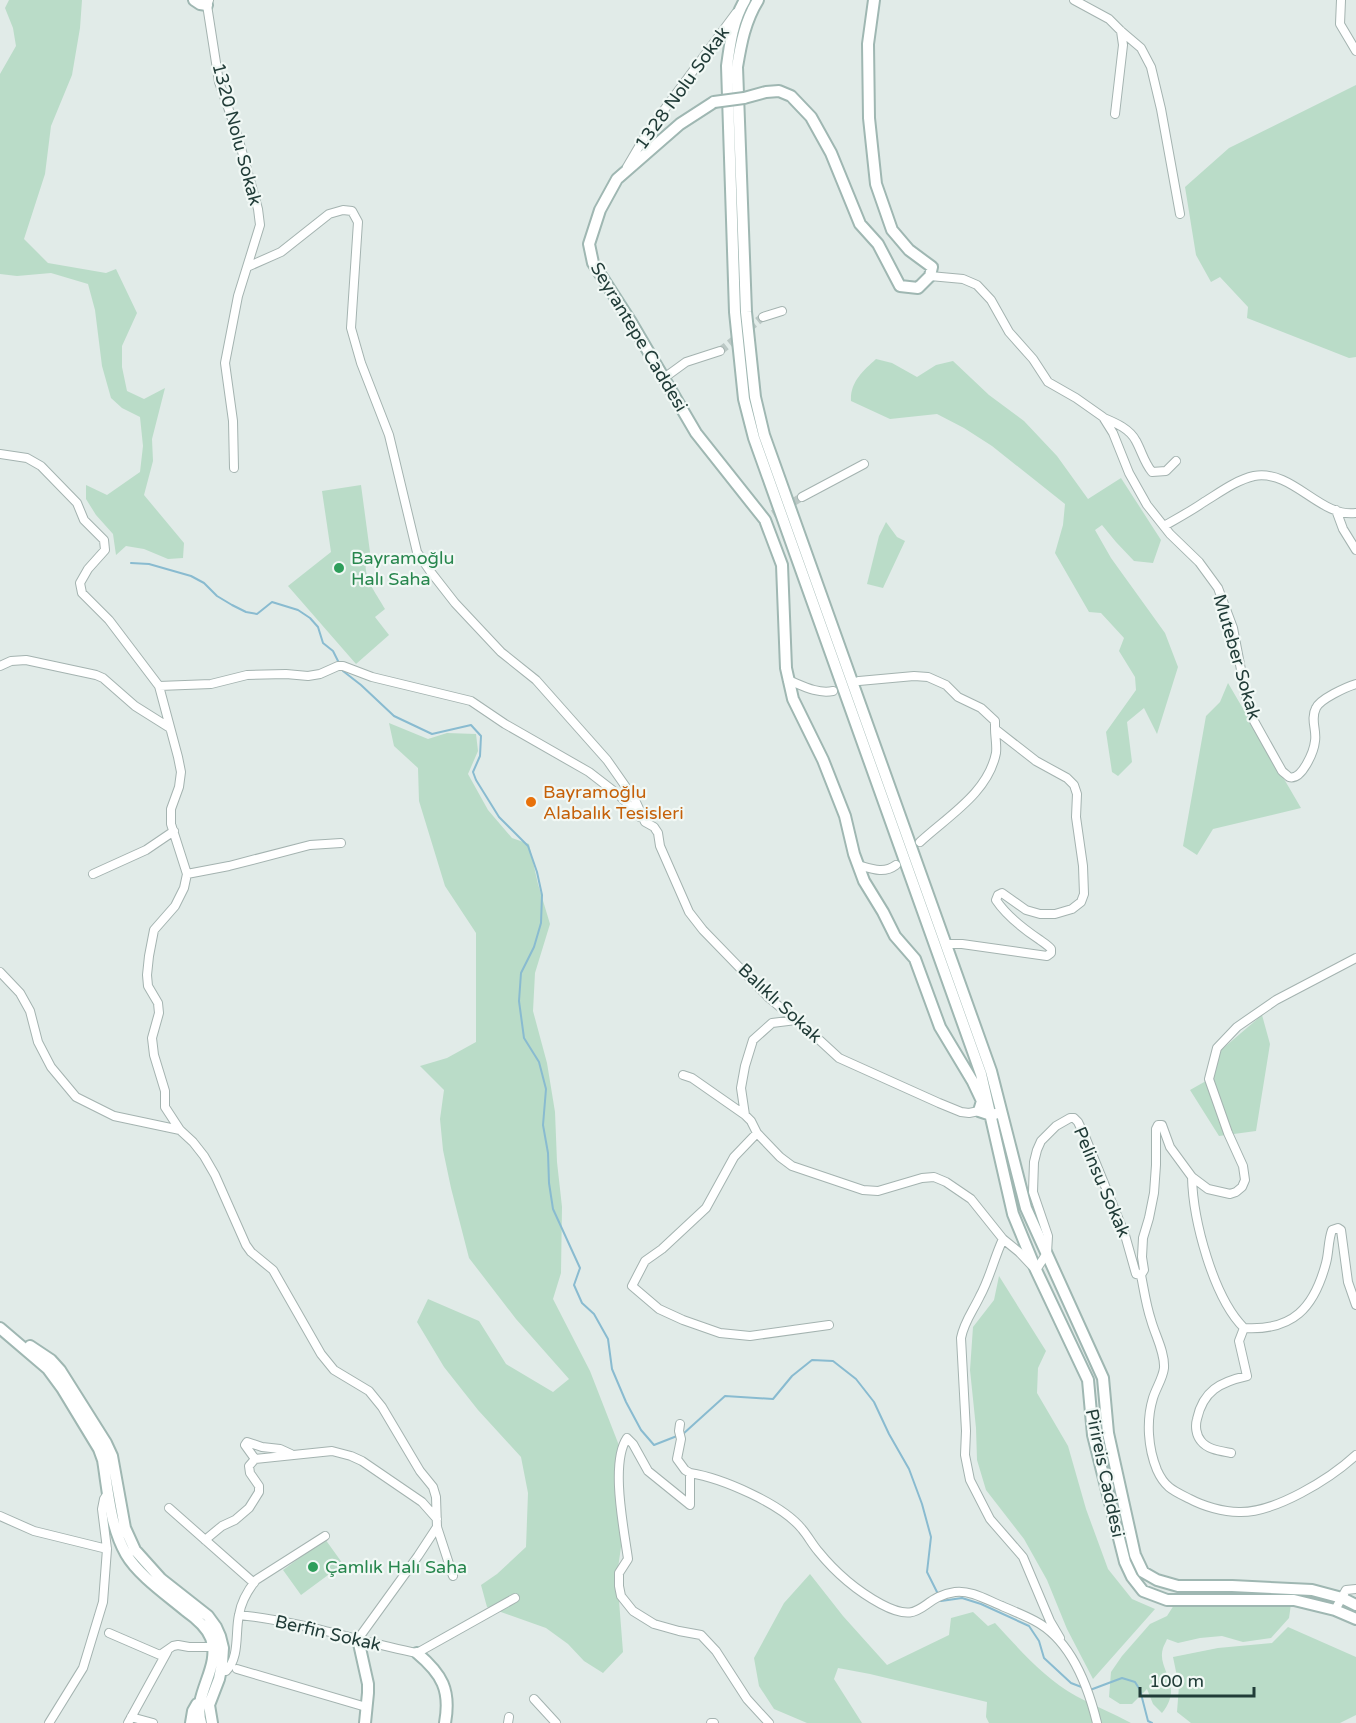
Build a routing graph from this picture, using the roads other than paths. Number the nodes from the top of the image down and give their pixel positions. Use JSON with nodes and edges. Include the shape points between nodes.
{"nodes":[{"id":1,"x":194,"y":0,"type":"edge"},
{"id":2,"x":758,"y":0,"type":"edge"},
{"id":3,"x":874,"y":0,"type":"edge"},
{"id":4,"x":1074,"y":0,"type":"edge"},
{"id":5,"x":1341,"y":0,"type":"edge"},
{"id":6,"x":744,"y":2,"type":"edge"},
{"id":7,"x":208,"y":3,"type":"edge"},
{"id":8,"x":1121,"y":31,"type":"junction"},
{"id":9,"x":1356,"y":51,"type":"edge"},
{"id":10,"x":1114,"y":114,"type":"dead end"},
{"id":11,"x":623,"y":173,"type":"junction"},
{"id":12,"x":1180,"y":214,"type":"dead end"},
{"id":13,"x":247,"y":267,"type":"junction"},
{"id":14,"x":930,"y":276,"type":"junction"},
{"id":15,"x":782,"y":311,"type":"dead end"},
{"id":16,"x":763,"y":317,"type":"tunnel mouth"},
{"id":17,"x":720,"y":351,"type":"tunnel mouth"},
{"id":18,"x":664,"y":378,"type":"junction"},
{"id":19,"x":1103,"y":417,"type":"junction"},
{"id":20,"x":0,"y":454,"type":"edge"},
{"id":21,"x":1176,"y":461,"type":"dead end"},
{"id":22,"x":864,"y":464,"type":"dead end"},
{"id":23,"x":234,"y":468,"type":"dead end"},
{"id":24,"x":802,"y":496,"type":"tunnel mouth"},
{"id":25,"x":1336,"y":510,"type":"junction"},
{"id":26,"x":1356,"y":513,"type":"edge"},
{"id":27,"x":1164,"y":526,"type":"junction"},
{"id":28,"x":1356,"y":550,"type":"edge"},
{"id":29,"x":0,"y":666,"type":"edge"},
{"id":30,"x":788,"y":680,"type":"junction"},
{"id":31,"x":859,"y":681,"type":"dead end"},
{"id":32,"x":1356,"y":684,"type":"edge"},
{"id":33,"x":159,"y":686,"type":"junction"},
{"id":34,"x":833,"y":691,"type":"dead end"},
{"id":35,"x":170,"y":728,"type":"junction"},
{"id":36,"x":995,"y":729,"type":"junction"},
{"id":37,"x":645,"y":822,"type":"junction"},
{"id":38,"x":174,"y":831,"type":"junction"},
{"id":39,"x":920,"y":842,"type":"dead end"},
{"id":40,"x":340,"y":843,"type":"dead end"},
{"id":41,"x":858,"y":865,"type":"junction"},
{"id":42,"x":896,"y":865,"type":"dead end"},
{"id":43,"x":93,"y":874,"type":"dead end"},
{"id":44,"x":187,"y":874,"type":"junction"},
{"id":45,"x":946,"y":944,"type":"junction"},
{"id":46,"x":1356,"y":958,"type":"edge"},
{"id":47,"x":0,"y":972,"type":"edge"},
{"id":48,"x":796,"y":1020,"type":"junction"},
{"id":49,"x":683,"y":1075,"type":"dead end"},
{"id":50,"x":979,"y":1111,"type":"junction"},
{"id":51,"x":996,"y":1114,"type":"junction"},
{"id":52,"x":745,"y":1115,"type":"junction"},
{"id":53,"x":180,"y":1130,"type":"junction"},
{"id":54,"x":757,"y":1133,"type":"junction"},
{"id":55,"x":1192,"y":1177,"type":"junction"},
{"id":56,"x":1003,"y":1239,"type":"junction"},
{"id":57,"x":1047,"y":1253,"type":"junction"},
{"id":58,"x":1036,"y":1270,"type":"junction"},
{"id":59,"x":1141,"y":1275,"type":"junction"},
{"id":60,"x":1356,"y":1305,"type":"edge"},
{"id":61,"x":829,"y":1325,"type":"dead end"},
{"id":62,"x":0,"y":1328,"type":"edge"},
{"id":63,"x":1244,"y":1328,"type":"junction"},
{"id":64,"x":18,"y":1342,"type":"junction"},
{"id":65,"x":680,"y":1431,"type":"dead end"},
{"id":66,"x":1231,"y":1453,"type":"dead end"},
{"id":67,"x":292,"y":1455,"type":"junction"},
{"id":68,"x":1356,"y":1455,"type":"edge"},
{"id":69,"x":255,"y":1459,"type":"junction"},
{"id":70,"x":690,"y":1473,"type":"junction"},
{"id":71,"x":108,"y":1492,"type":"junction"},
{"id":72,"x":169,"y":1508,"type":"dead end"},
{"id":73,"x":0,"y":1516,"type":"edge"},
{"id":74,"x":437,"y":1523,"type":"junction"},
{"id":75,"x":325,"y":1536,"type":"dead end"},
{"id":76,"x":206,"y":1540,"type":"junction"},
{"id":77,"x":107,"y":1549,"type":"junction"},
{"id":78,"x":453,"y":1576,"type":"dead end"},
{"id":79,"x":254,"y":1583,"type":"junction"},
{"id":80,"x":1356,"y":1588,"type":"edge"},
{"id":81,"x":515,"y":1598,"type":"dead end"},
{"id":82,"x":1342,"y":1598,"type":"junction"},
{"id":83,"x":1356,"y":1605,"type":"edge"},
{"id":84,"x":1335,"y":1610,"type":"junction"},
{"id":85,"x":238,"y":1615,"type":"junction"},
{"id":86,"x":1356,"y":1620,"type":"edge"},
{"id":87,"x":109,"y":1633,"type":"dead end"},
{"id":88,"x":358,"y":1639,"type":"junction"},
{"id":89,"x":1062,"y":1641,"type":"junction"},
{"id":90,"x":213,"y":1647,"type":"junction"},
{"id":91,"x":168,"y":1651,"type":"junction"},
{"id":92,"x":417,"y":1653,"type":"junction"},
{"id":93,"x":237,"y":1669,"type":"dead end"},
{"id":94,"x":221,"y":1671,"type":"junction"},
{"id":95,"x":201,"y":1696,"type":"junction"},
{"id":96,"x":534,"y":1700,"type":"dead end"},
{"id":97,"x":366,"y":1707,"type":"junction"},
{"id":98,"x":129,"y":1720,"type":"edge"},
{"id":99,"x":49,"y":1723,"type":"edge"},
{"id":100,"x":153,"y":1723,"type":"edge"},
{"id":101,"x":191,"y":1723,"type":"edge"},
{"id":102,"x":201,"y":1723,"type":"edge"},
{"id":103,"x":212,"y":1723,"type":"edge"},
{"id":104,"x":365,"y":1723,"type":"edge"},
{"id":105,"x":445,"y":1723,"type":"edge"},
{"id":106,"x":556,"y":1723,"type":"edge"},
{"id":107,"x":769,"y":1723,"type":"edge"},
{"id":108,"x":1097,"y":1723,"type":"edge"}],
"edges":[{"from":1,"to":7,"type":"main road"},
{"from":2,"to":45,"type":"main road","via":[[741,39],[737,67],[746,312],[755,397],[764,435]]},
{"from":3,"to":14,"type":"main road","via":[[868,44],[869,118],[876,184],[892,230],[909,250],[932,267]]},
{"from":4,"to":8,"type":"street"},
{"from":5,"to":9,"type":"street","via":[[1340,24]]},
{"from":6,"to":11,"type":"street","name":"1328 Nolu Sokak","via":[[647,133]]},
{"from":6,"to":51,"type":"main road","via":[[731,36],[726,66],[735,312],[744,399],[754,438]]},
{"from":7,"to":13,"type":"street","name":"1320 Nolu Sokak","via":[[219,82],[258,209],[260,225]]},
{"from":8,"to":10,"type":"street","via":[[1123,45]]},
{"from":8,"to":12,"type":"street","via":[[1142,48],[1151,67]]},
{"from":11,"to":14,"type":"main road","name":"Seyrantepe Caddesi","bridge":true,"via":[[680,123],[714,102],[778,91],[791,96],[811,117],[831,153],[860,224],[878,244],[900,286],[918,288]]},
{"from":11,"to":18,"type":"main road","name":"Seyrantepe Caddesi","via":[[600,210],[589,244],[593,263]]},
{"from":13,"to":23,"type":"street","name":"1320 Nolu Sokak","via":[[225,363],[233,421]]},
{"from":13,"to":37,"type":"street","name":"Balıklı Sokak","via":[[281,252],[329,214],[352,211],[358,222],[351,328],[389,435],[417,552],[455,603],[501,651],[536,680],[607,760]]},
{"from":14,"to":19,"type":"street","name":"Muteber Sokak","via":[[963,279],[977,285],[1048,382]]},
{"from":15,"to":16,"type":"street"},
{"from":17,"to":18,"type":"street","via":[[686,362]]},
{"from":18,"to":30,"type":"main road","name":"Seyrantepe Caddesi","via":[[696,433],[769,517],[782,565]]},
{"from":19,"to":21,"type":"street","via":[[1120,424],[1135,438],[1152,472],[1166,471]]},
{"from":19,"to":27,"type":"street","name":"Muteber Sokak","via":[[1134,481]]},
{"from":20,"to":33,"type":"street","via":[[27,458],[42,466],[77,503],[84,520],[104,540],[105,550],[80,583],[82,593],[109,620]]},
{"from":22,"to":24,"type":"street"},
{"from":25,"to":26,"type":"street"},
{"from":25,"to":27,"type":"street","via":[[1274,476],[1253,477],[1230,486]]},
{"from":25,"to":28,"type":"street"},
{"from":27,"to":32,"type":"street","name":"Muteber Sokak","via":[[1218,588],[1233,628],[1254,721],[1288,777],[1303,771],[1308,761],[1315,741],[1313,718],[1319,703]]},
{"from":29,"to":35,"type":"street","via":[[26,660],[96,675]]},
{"from":30,"to":34,"type":"street","via":[[814,690]]},
{"from":30,"to":41,"type":"main road","name":"Seyrantepe Caddesi","via":[[842,807]]},
{"from":31,"to":36,"type":"street","via":[[928,677],[981,708],[995,721]]},
{"from":33,"to":35,"type":"street"},
{"from":33,"to":37,"type":"street","name":"Balıklı Sokak","via":[[211,684],[247,675],[320,675],[340,666],[471,701],[590,772]]},
{"from":35,"to":38,"type":"street","via":[[181,772],[171,809]]},
{"from":36,"to":39,"type":"street","via":[[996,751],[984,784]]},
{"from":36,"to":45,"type":"street","via":[[1074,785],[1084,894],[1072,909],[1055,914],[1026,910],[1002,893],[998,895],[1000,906],[1052,949],[1047,956]]},
{"from":37,"to":48,"type":"street","name":"Balıklı Sokak","via":[[658,833],[689,912],[769,998]]},
{"from":38,"to":43,"type":"street","via":[[146,850]]},
{"from":38,"to":44,"type":"street"},
{"from":40,"to":44,"type":"street","via":[[310,845]]},
{"from":41,"to":42,"type":"street","via":[[882,871]]},
{"from":41,"to":50,"type":"main road","name":"Seyrantepe Caddesi","via":[[895,936],[915,959],[940,1027],[982,1101]]},
{"from":44,"to":53,"type":"street","via":[[175,906],[154,930],[147,975],[148,986],[158,1003],[152,1038],[165,1107]]},
{"from":45,"to":51,"type":"main road","via":[[991,1071]]},
{"from":46,"to":55,"type":"street","via":[[1276,1000],[1237,1027],[1217,1048],[1209,1079],[1245,1180],[1242,1187],[1230,1194],[1208,1189]]},
{"from":47,"to":53,"type":"street","via":[[20,993],[51,1067],[76,1097],[114,1116]]},
{"from":48,"to":50,"type":"street","name":"Balıklı Sokak","via":[[839,1058],[961,1112]]},
{"from":48,"to":52,"type":"street","via":[[772,1023],[753,1040],[741,1088]]},
{"from":49,"to":52,"type":"street"},
{"from":50,"to":51,"type":"main road"},
{"from":51,"to":57,"type":"main road","name":"Pirireis Caddesi","via":[[1026,1208]]},
{"from":51,"to":58,"type":"main road","name":"Pirireis Caddesi","via":[[1013,1214]]},
{"from":52,"to":54,"type":"street"},
{"from":53,"to":74,"type":"street","via":[[204,1156],[246,1245],[273,1270],[321,1354],[333,1370],[369,1391],[382,1407],[433,1487]]},
{"from":54,"to":56,"type":"street","via":[[792,1166],[863,1190],[879,1191],[922,1178],[946,1182],[971,1199]]},
{"from":54,"to":61,"type":"street","via":[[734,1157],[706,1208],[645,1261],[632,1286],[659,1309],[720,1333],[750,1336]]},
{"from":55,"to":59,"type":"street","via":[[1170,1147],[1162,1125],[1158,1125],[1154,1193],[1143,1238]]},
{"from":55,"to":63,"type":"street","via":[[1194,1208],[1208,1263]]},
{"from":56,"to":58,"type":"street"},
{"from":56,"to":89,"type":"street","via":[[961,1338],[965,1455],[978,1497],[990,1519],[1023,1557]]},
{"from":57,"to":58,"type":"street"},
{"from":57,"to":59,"type":"street","name":"Pelinsu Sokak","via":[[1048,1236],[1033,1192],[1034,1162],[1048,1133],[1063,1120],[1074,1118],[1125,1235],[1136,1274]]},
{"from":57,"to":82,"type":"main road","name":"Pirireis Caddesi","via":[[1103,1378],[1108,1432],[1135,1555],[1143,1572],[1178,1586],[1312,1590]]},
{"from":58,"to":84,"type":"main road","name":"Pirireis Caddesi","via":[[1088,1380],[1093,1435],[1125,1562],[1143,1591],[1167,1600],[1294,1600]]},
{"from":59,"to":68,"type":"street","via":[[1164,1370],[1152,1400],[1148,1432],[1157,1469],[1167,1488],[1198,1503],[1238,1512],[1256,1510],[1284,1502],[1310,1488]]},
{"from":60,"to":63,"type":"street","via":[[1338,1228],[1332,1230],[1322,1279],[1303,1310],[1280,1325]]},
{"from":62,"to":64,"type":"main road"},
{"from":63,"to":66,"type":"street","via":[[1239,1341],[1247,1376],[1233,1379],[1207,1394],[1195,1426],[1200,1441],[1211,1449]]},
{"from":64,"to":71,"type":"main road","via":[[48,1369],[99,1449]]},
{"from":64,"to":94,"type":"main road","via":[[51,1360],[69,1382],[112,1456],[125,1528],[135,1550],[160,1579],[208,1616],[216,1627],[223,1648]]},
{"from":65,"to":70,"type":"street","via":[[677,1459]]},
{"from":67,"to":69,"type":"street"},
{"from":67,"to":69,"type":"street","via":[[248,1442],[245,1445]]},
{"from":67,"to":74,"type":"street","via":[[332,1451],[362,1461],[422,1502]]},
{"from":69,"to":76,"type":"street","via":[[249,1466],[259,1492],[249,1508]]},
{"from":70,"to":89,"type":"street","via":[[723,1481],[783,1511],[852,1586],[899,1613],[912,1613],[958,1591],[975,1594],[1036,1622]]},
{"from":70,"to":107,"type":"street","via":[[690,1505],[648,1471],[627,1438],[622,1445],[618,1462],[628,1559],[619,1573],[621,1596],[633,1611],[654,1624],[701,1635]]},
{"from":71,"to":77,"type":"street","via":[[102,1509]]},
{"from":71,"to":90,"type":"main road","via":[[116,1531],[126,1555],[199,1622]]},
{"from":72,"to":76,"type":"street"},
{"from":73,"to":77,"type":"street","via":[[34,1531]]},
{"from":74,"to":78,"type":"street"},
{"from":74,"to":88,"type":"street"},
{"from":75,"to":79,"type":"street"},
{"from":76,"to":79,"type":"street"},
{"from":77,"to":99,"type":"street","via":[[104,1602],[87,1658]]},
{"from":79,"to":85,"type":"street"},
{"from":80,"to":82,"type":"street","via":[[1346,1590]]},
{"from":81,"to":92,"type":"street"},
{"from":82,"to":83,"type":"main road","name":"Pirireis Caddesi"},
{"from":82,"to":84,"type":"street"},
{"from":84,"to":86,"type":"main road","name":"Pirireis Caddesi"},
{"from":85,"to":88,"type":"street","name":"Berfin Sokak"},
{"from":85,"to":94,"type":"street","via":[[232,1664]]},
{"from":87,"to":91,"type":"street","via":[[160,1655]]},
{"from":88,"to":92,"type":"street","name":"Berfin Sokak"},
{"from":88,"to":97,"type":"main road","via":[[368,1684]]},
{"from":89,"to":108,"type":"street","via":[[1090,1694]]},
{"from":90,"to":91,"type":"street","via":[[178,1645]]},
{"from":90,"to":94,"type":"main road"},
{"from":90,"to":95,"type":"main road"},
{"from":91,"to":98,"type":"street"},
{"from":92,"to":105,"type":"main road","via":[[440,1675],[448,1706]]},
{"from":93,"to":97,"type":"street"},
{"from":94,"to":103,"type":"main road","via":[[209,1705]]},
{"from":95,"to":101,"type":"main road"},
{"from":95,"to":102,"type":"main road"},
{"from":96,"to":106,"type":"street"},
{"from":97,"to":104,"type":"main road"},
{"from":98,"to":100,"type":"street"}]}
